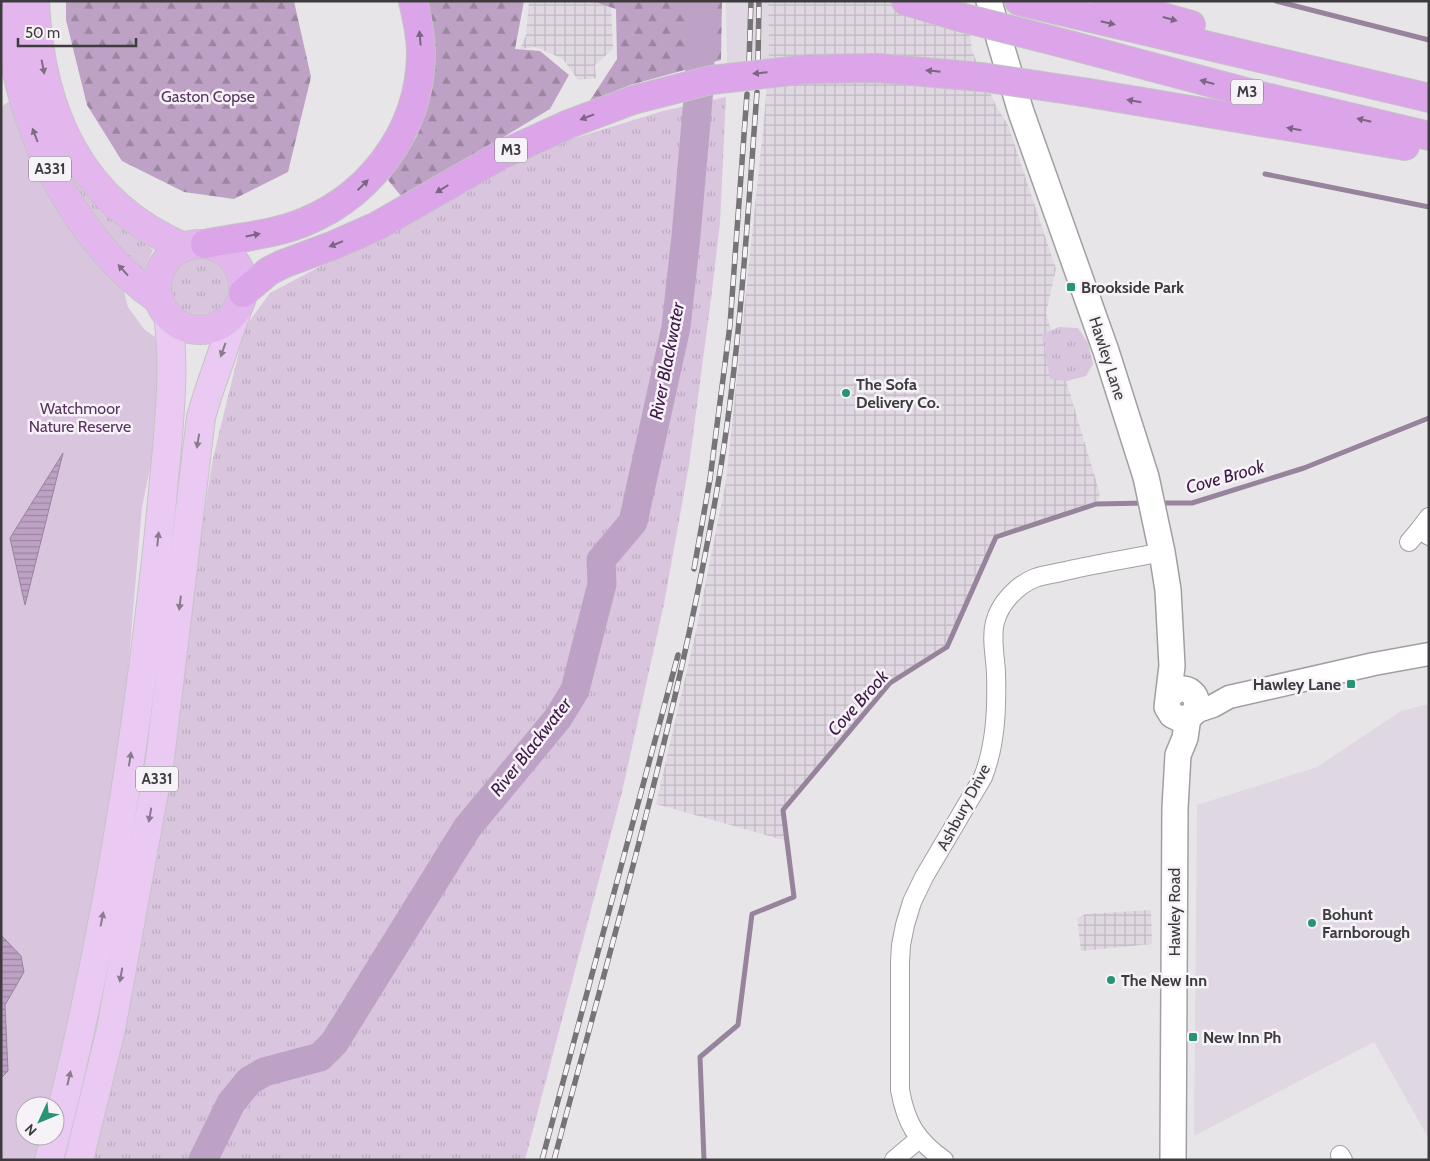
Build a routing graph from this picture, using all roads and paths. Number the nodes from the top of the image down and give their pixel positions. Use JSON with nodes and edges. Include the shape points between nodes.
{"nodes":[{"id":1,"x":8,"y":1,"type":"edge"},
{"id":2,"x":35,"y":1,"type":"edge"},
{"id":3,"x":413,"y":1,"type":"edge"},
{"id":4,"x":906,"y":1,"type":"edge"},
{"id":5,"x":989,"y":1,"type":"edge"},
{"id":6,"x":1019,"y":1,"type":"edge"},
{"id":7,"x":1106,"y":1,"type":"edge"},
{"id":8,"x":1381,"y":88,"type":"junction"},
{"id":9,"x":1429,"y":98,"type":"edge"},
{"id":10,"x":1429,"y":136,"type":"edge"},
{"id":11,"x":1429,"y":150,"type":"edge"},
{"id":12,"x":195,"y":245,"type":"junction"},
{"id":13,"x":240,"y":300,"type":"junction"},
{"id":14,"x":164,"y":308,"type":"junction"},
{"id":15,"x":1162,"y":552,"type":"junction"},
{"id":16,"x":1429,"y":654,"type":"edge"},
{"id":17,"x":1184,"y":704,"type":"junction"},
{"id":18,"x":1178,"y":755,"type":"joint"},
{"id":19,"x":919,"y":1139,"type":"junction"},
{"id":20,"x":49,"y":1160,"type":"edge"},
{"id":21,"x":79,"y":1160,"type":"edge"},
{"id":22,"x":894,"y":1160,"type":"edge"},
{"id":23,"x":944,"y":1160,"type":"edge"},
{"id":24,"x":1173,"y":1160,"type":"edge"}],
"edges":[{"from":14,"to":1,"type":"highway","number":"A331","one_way":true,"via":[[139,287],[103,247],[54,176],[33,129],[17,75]]},
{"from":2,"to":12,"type":"highway","number":"A331","one_way":true,"via":[[40,53],[49,95],[74,150],[97,185],[114,203],[149,230]]},
{"from":12,"to":3,"type":"highway","one_way":true,"via":[[292,226],[343,200],[374,175],[402,132],[417,84],[421,54]]},
{"from":10,"to":4,"type":"highway","number":"M3","one_way":true,"bridge":true,"via":[[1257,95]]},
{"from":5,"to":15,"type":"main road","name":"Hawley Lane","via":[[1022,112],[1106,351],[1146,477]]},
{"from":6,"to":8,"type":"highway","number":"M3","one_way":true},
{"from":7,"to":8,"type":"highway","number":"M3","one_way":true,"via":[[1226,34]]},
{"from":8,"to":9,"type":"highway","number":"M3"},
{"from":11,"to":13,"type":"highway","number":"M3","one_way":true,"bridge":true,"via":[[981,76],[878,68],[809,69],[711,80],[633,100],[501,154],[377,226],[283,264],[269,272]]},
{"from":12,"to":13,"type":"highway","via":[[216,247],[234,261],[243,282]]},
{"from":12,"to":14,"type":"highway","via":[[170,256],[161,269],[158,291]]},
{"from":13,"to":14,"type":"highway","via":[[231,317],[221,324],[198,330],[186,327]]},
{"from":13,"to":21,"type":"main road","number":"A331","one_way":true,"via":[[201,417],[160,759],[112,1029]]},
{"from":20,"to":14,"type":"main road","number":"A331","one_way":true,"via":[[94,962],[143,671],[172,387],[172,349]]},
{"from":15,"to":17,"type":"main road","name":"Hawley Lane","via":[[1168,590],[1172,666]]},
{"from":15,"to":19,"type":"street","name":"Ashbury Drive","via":[[1034,578],[1007,599],[998,612],[994,633],[993,744],[989,762],[924,877],[912,902],[901,945],[900,1090],[903,1107]]},
{"from":16,"to":17,"type":"street","via":[[1229,697],[1213,706]]},
{"from":17,"to":18,"type":"main road","name":"Hawley Lane","via":[[1172,737]]},
{"from":18,"to":24,"type":"main road","name":"Hawley Road"},
{"from":19,"to":22,"type":"street"},
{"from":19,"to":23,"type":"street","name":"Ashbury Drive"}]}
